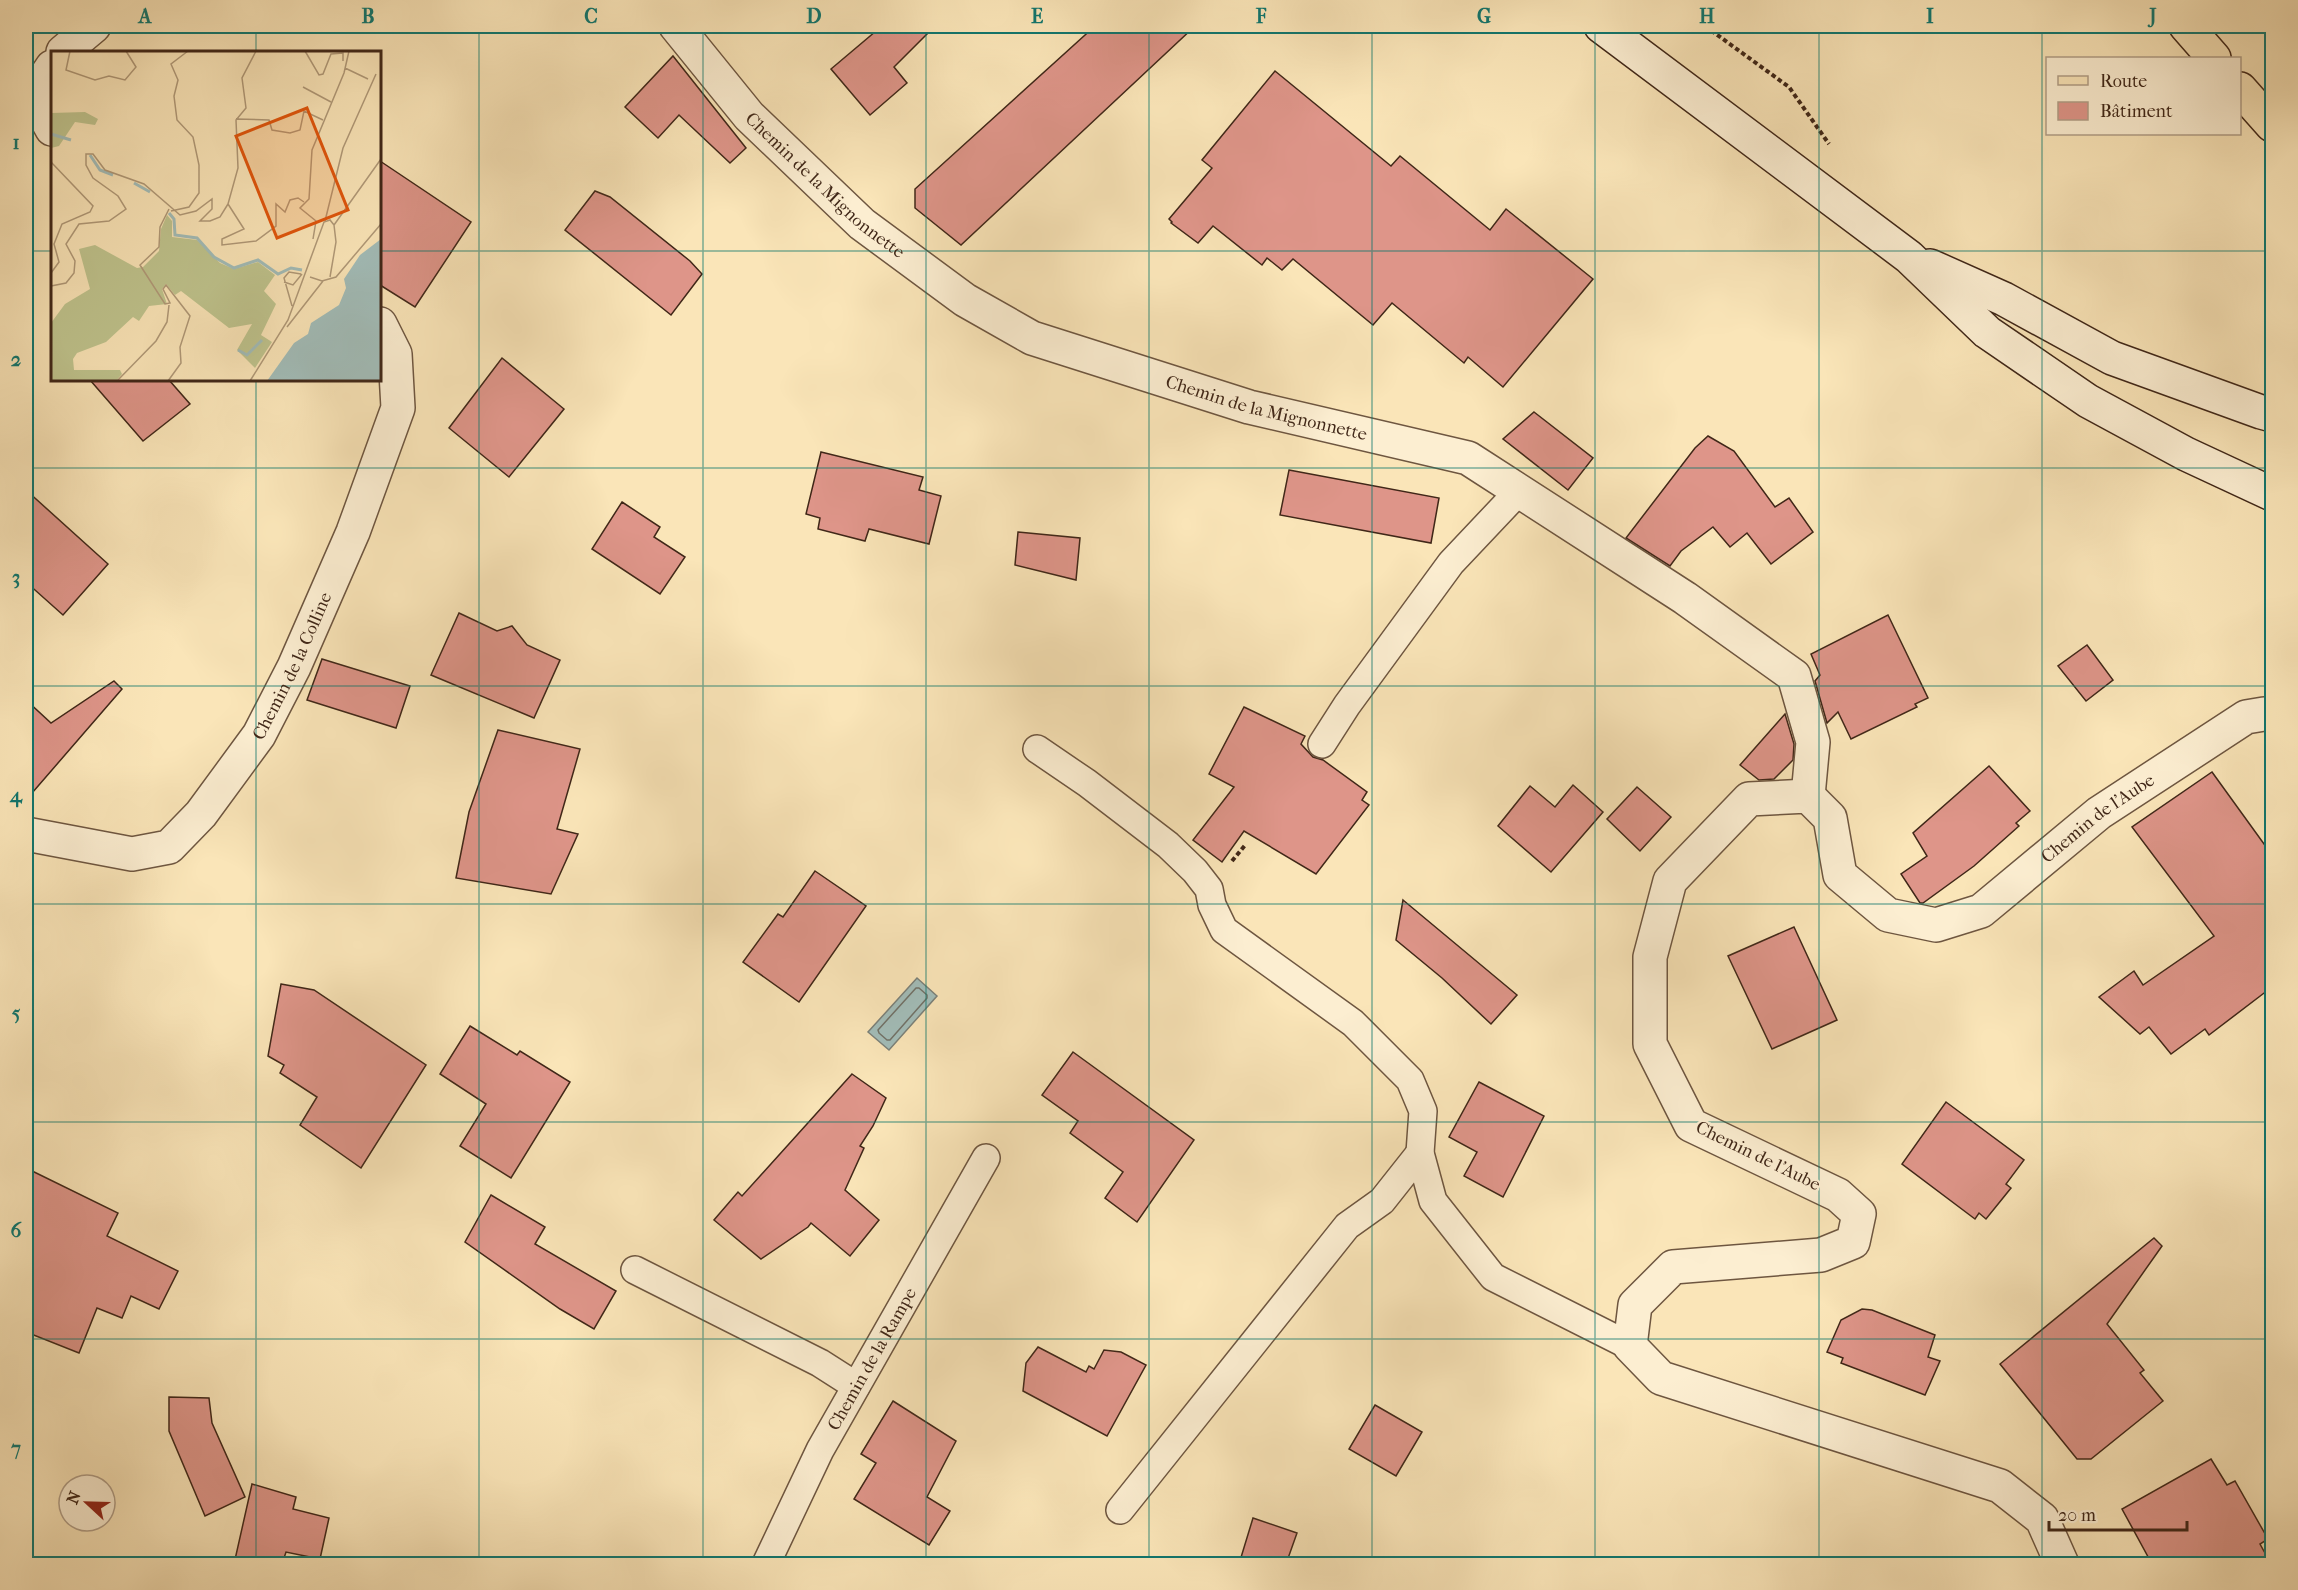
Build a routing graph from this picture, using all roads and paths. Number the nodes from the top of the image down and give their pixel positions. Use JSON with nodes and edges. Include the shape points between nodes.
{"nodes":[{"id":1,"x":94,"y":26,"type":"edge"},
{"id":2,"x":676,"y":26,"type":"edge"},
{"id":3,"x":1601,"y":26,"type":"edge"},
{"id":4,"x":1705,"y":26,"type":"edge"},
{"id":5,"x":2186,"y":26,"type":"edge"},
{"id":6,"x":64,"y":51,"type":"edge"},
{"id":7,"x":2213,"y":57,"type":"edge"},
{"id":8,"x":51,"y":68,"type":"edge"},
{"id":9,"x":2241,"y":90,"type":"edge"},
{"id":10,"x":2272,"y":125,"type":"edge"},
{"id":11,"x":51,"y":127,"type":"edge"},
{"id":12,"x":1835,"y":152,"type":"dead end"},
{"id":13,"x":1909,"y":257,"type":"junction"},
{"id":14,"x":381,"y":326,"type":"edge"},
{"id":15,"x":2272,"y":415,"type":"edge"},
{"id":16,"x":1519,"y":491,"type":"junction"},
{"id":17,"x":2272,"y":494,"type":"edge"},
{"id":18,"x":2272,"y":715,"type":"edge"},
{"id":19,"x":1322,"y":744,"type":"dead end"},
{"id":20,"x":1037,"y":749,"type":"dead end"},
{"id":21,"x":1808,"y":796,"type":"junction"},
{"id":22,"x":26,"y":834,"type":"edge"},
{"id":23,"x":1420,"y":1153,"type":"junction"},
{"id":24,"x":986,"y":1158,"type":"dead end"},
{"id":25,"x":634,"y":1270,"type":"dead end"},
{"id":26,"x":1630,"y":1346,"type":"junction"},
{"id":27,"x":856,"y":1386,"type":"junction"},
{"id":28,"x":1120,"y":1510,"type":"dead end"},
{"id":29,"x":766,"y":1564,"type":"edge"},
{"id":30,"x":2062,"y":1564,"type":"edge"}],
"edges":[{"from":1,"to":6,"type":"street"},
{"from":2,"to":16,"type":"street","name":"Chemin de la Mignonnette","via":[[749,116],[862,224],[965,300],[1032,338],[1249,407],[1468,458]]},
{"from":3,"to":13,"type":"street"},
{"from":4,"to":12,"type":"path","via":[[1789,87]]},
{"from":5,"to":7,"type":"main road"},
{"from":8,"to":11,"type":"street","via":[[39,86],[40,108]]},
{"from":9,"to":10,"type":"main road"},
{"from":13,"to":15,"type":"street","via":[[2004,299],[2112,358]]},
{"from":13,"to":17,"type":"street","via":[[1987,332],[2088,400],[2186,454]]},
{"from":14,"to":22,"type":"street","name":"Chemin de la Colline","via":[[395,354],[398,408],[353,532],[260,735],[201,813],[169,847],[132,854]]},
{"from":16,"to":19,"type":"lane","via":[[1451,563]]},
{"from":16,"to":21,"type":"street","name":"Chemin de la Mignonnette","via":[[1685,598],[1794,675],[1813,742]]},
{"from":18,"to":21,"type":"street","name":"Chemin de l'Aube","via":[[2246,717],[2099,813],[1981,910],[1936,925],[1888,915],[1840,875],[1830,818]]},
{"from":20,"to":23,"type":"lane","via":[[1168,845],[1209,889],[1224,930],[1353,1023],[1410,1080],[1424,1111]]},
{"from":21,"to":26,"type":"street","name":"Chemin de l'Aube","via":[[1749,799],[1670,881],[1650,957],[1650,1044],[1690,1125],[1838,1195],[1859,1214],[1853,1242],[1821,1255],[1673,1267],[1635,1305]]},
{"from":23,"to":26,"type":"lane","via":[[1433,1201],[1493,1278]]},
{"from":23,"to":28,"type":"lane","via":[[1382,1201],[1347,1226]]},
{"from":24,"to":27,"type":"lane","name":"Chemin de la Rampe"},
{"from":25,"to":27,"type":"lane","via":[[820,1363]]},
{"from":26,"to":30,"type":"street","via":[[1661,1378],[2000,1486],[2042,1519]]},
{"from":27,"to":29,"type":"lane","name":"Chemin de la Rampe","via":[[820,1450]]}]}
